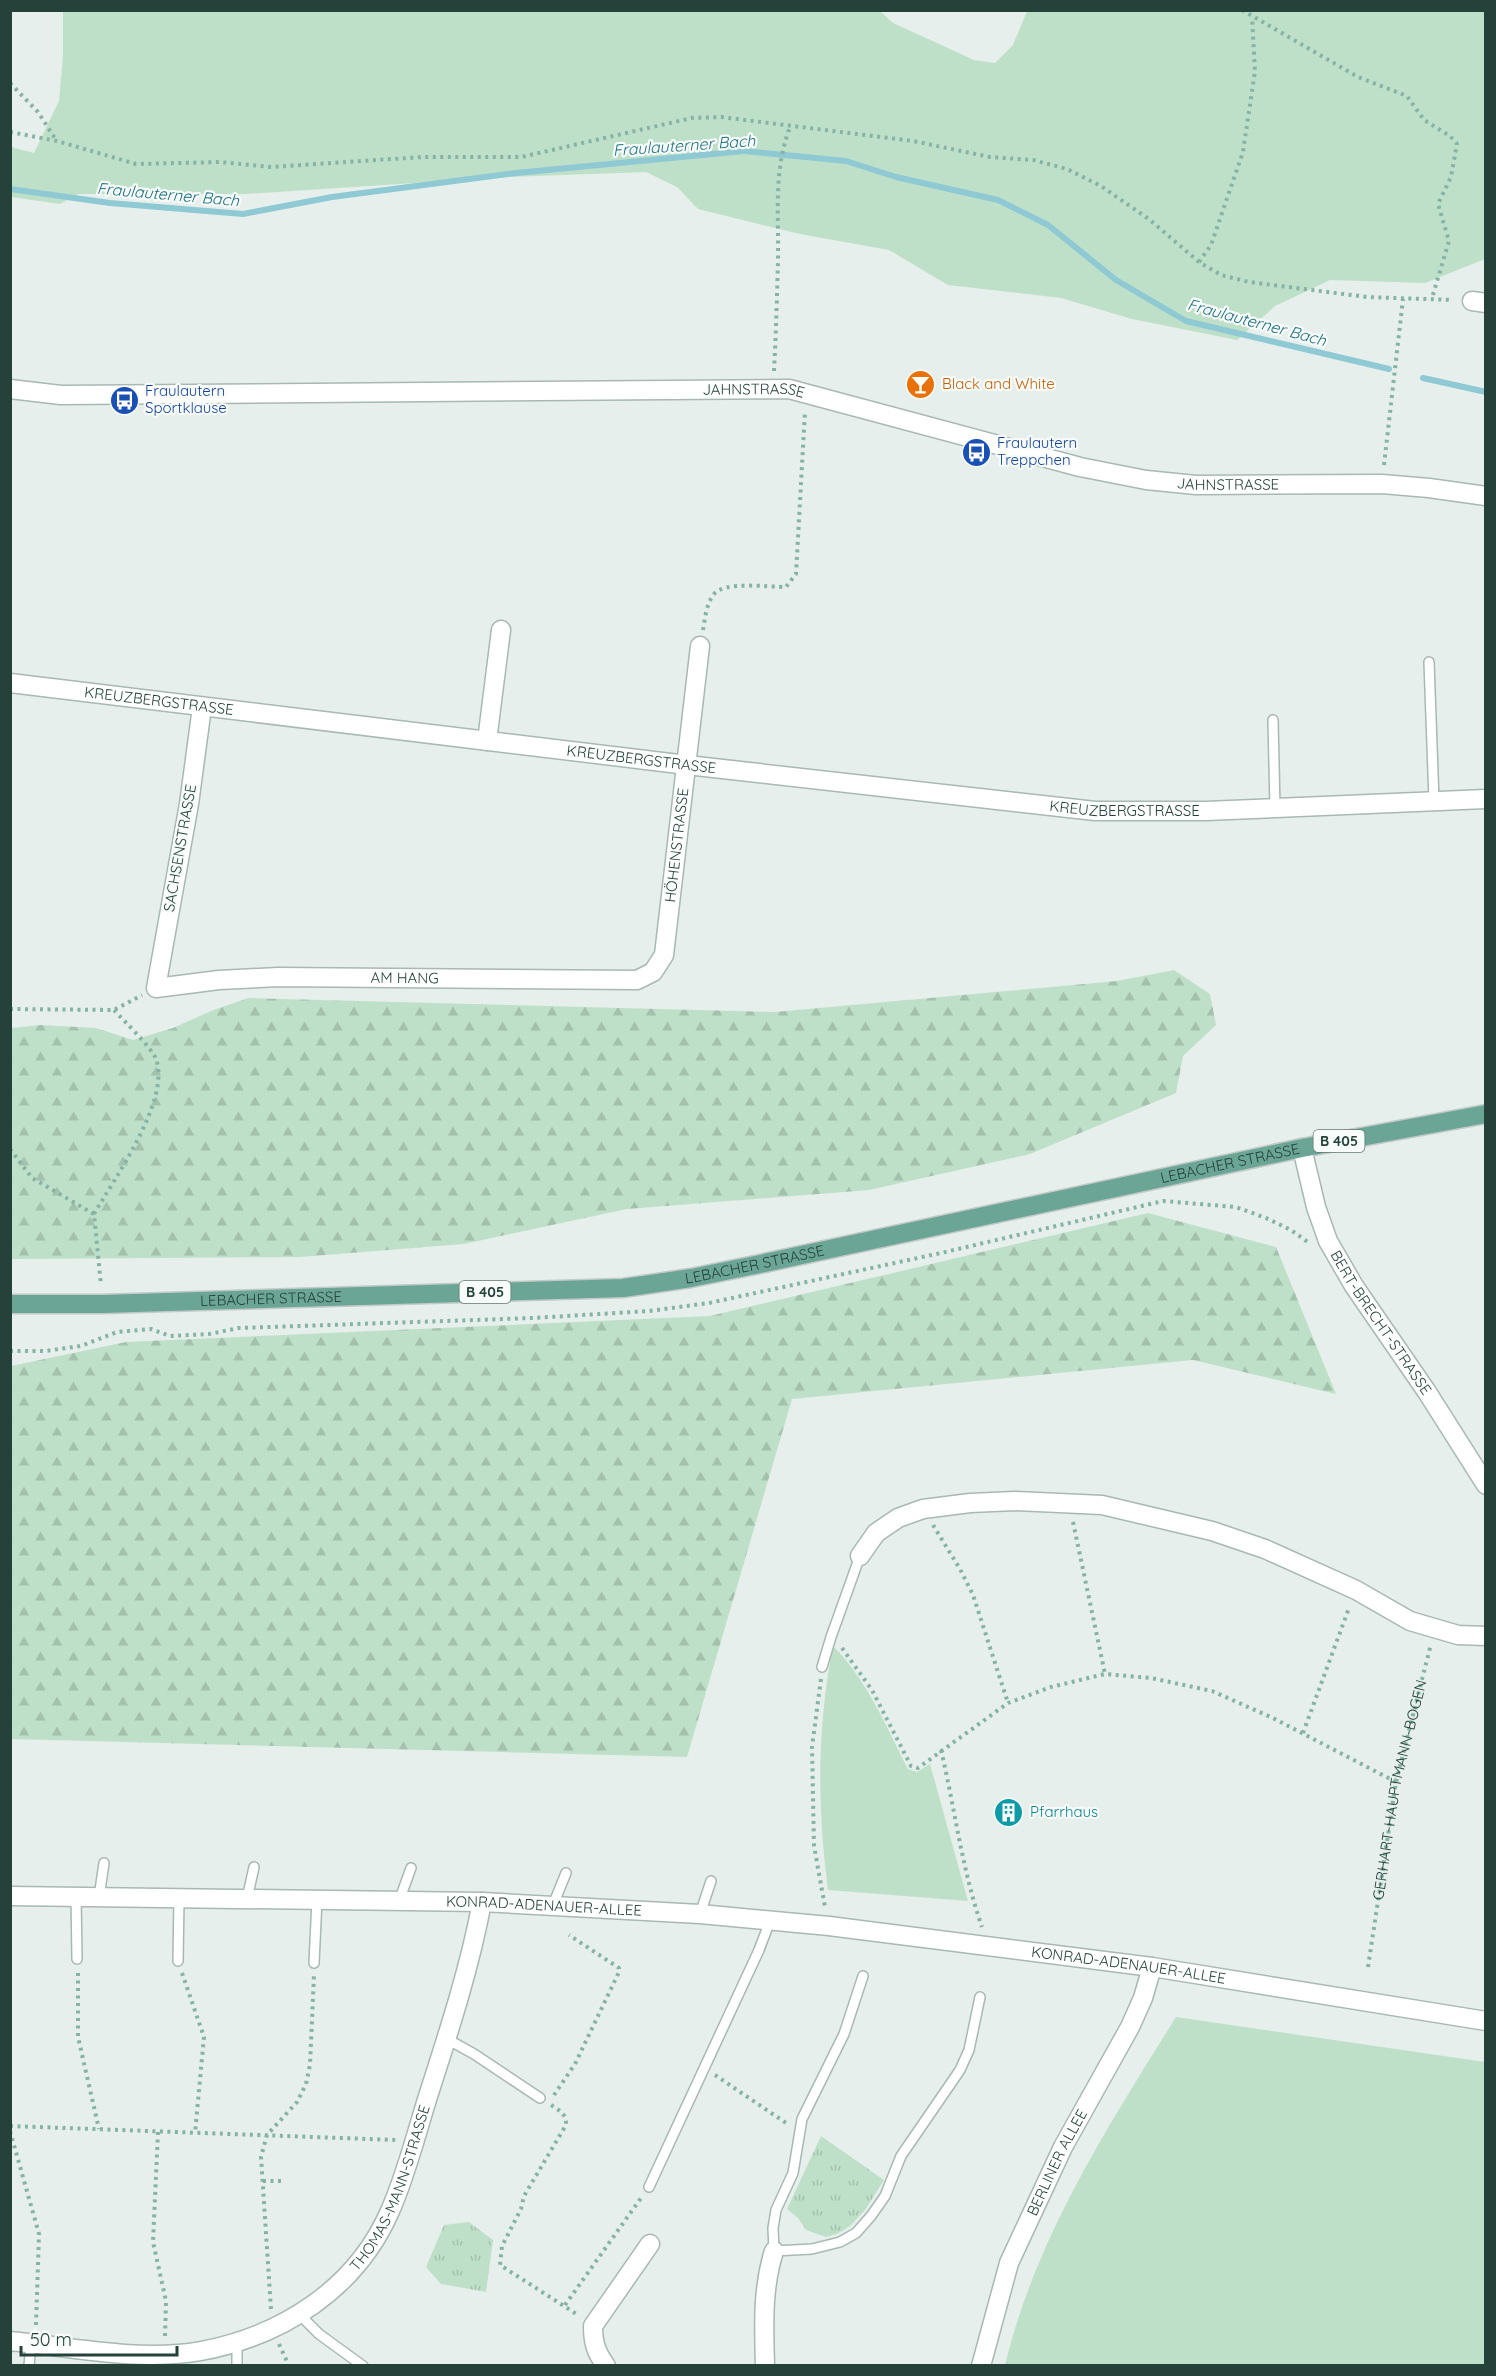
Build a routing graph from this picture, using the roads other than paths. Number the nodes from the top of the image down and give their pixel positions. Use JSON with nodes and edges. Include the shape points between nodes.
{"nodes":[{"id":1,"x":10,"y":389,"type":"edge"},
{"id":2,"x":1485,"y":496,"type":"edge"},
{"id":3,"x":501,"y":630,"type":"dead end"},
{"id":4,"x":700,"y":645,"type":"road end"},
{"id":5,"x":1429,"y":662,"type":"dead end"},
{"id":6,"x":10,"y":683,"type":"edge"},
{"id":7,"x":202,"y":707,"type":"junction"},
{"id":8,"x":1273,"y":720,"type":"dead end"},
{"id":9,"x":487,"y":741,"type":"junction"},
{"id":10,"x":687,"y":765,"type":"junction"},
{"id":11,"x":1485,"y":799,"type":"edge"},
{"id":12,"x":1434,"y":801,"type":"junction"},
{"id":13,"x":1275,"y":807,"type":"junction"},
{"id":14,"x":653,"y":972,"type":"joint"},
{"id":15,"x":156,"y":988,"type":"joint"},
{"id":16,"x":1485,"y":1114,"type":"edge"},
{"id":17,"x":1302,"y":1148,"type":"junction"},
{"id":18,"x":10,"y":1304,"type":"edge"},
{"id":19,"x":1485,"y":1485,"type":"edge"},
{"id":20,"x":860,"y":1556,"type":"joint"},
{"id":21,"x":1485,"y":1636,"type":"edge"},
{"id":22,"x":822,"y":1667,"type":"road end"},
{"id":23,"x":105,"y":1863,"type":"dead end"},
{"id":24,"x":254,"y":1867,"type":"dead end"},
{"id":25,"x":411,"y":1868,"type":"dead end"},
{"id":26,"x":566,"y":1874,"type":"dead end"},
{"id":27,"x":711,"y":1881,"type":"dead end"},
{"id":28,"x":10,"y":1896,"type":"edge"},
{"id":29,"x":76,"y":1897,"type":"junction"},
{"id":30,"x":99,"y":1898,"type":"junction"},
{"id":31,"x":179,"y":1899,"type":"junction"},
{"id":32,"x":247,"y":1899,"type":"junction"},
{"id":33,"x":317,"y":1900,"type":"junction"},
{"id":34,"x":399,"y":1901,"type":"junction"},
{"id":35,"x":482,"y":1902,"type":"junction"},
{"id":36,"x":554,"y":1905,"type":"junction"},
{"id":37,"x":700,"y":1914,"type":"junction"},
{"id":38,"x":770,"y":1921,"type":"junction"},
{"id":39,"x":77,"y":1959,"type":"road end"},
{"id":40,"x":178,"y":1961,"type":"road end"},
{"id":41,"x":314,"y":1963,"type":"road end"},
{"id":42,"x":1152,"y":1967,"type":"junction"},
{"id":43,"x":863,"y":1976,"type":"dead end"},
{"id":44,"x":980,"y":1997,"type":"dead end"},
{"id":45,"x":1485,"y":2021,"type":"edge"},
{"id":46,"x":447,"y":2039,"type":"junction"},
{"id":47,"x":540,"y":2098,"type":"dead end"},
{"id":48,"x":649,"y":2187,"type":"road end"},
{"id":49,"x":650,"y":2244,"type":"dead end"},
{"id":50,"x":774,"y":2251,"type":"junction"},
{"id":51,"x":300,"y":2315,"type":"junction"},
{"id":52,"x":10,"y":2341,"type":"edge"},
{"id":53,"x":237,"y":2342,"type":"junction"},
{"id":54,"x":33,"y":2343,"type":"junction"},
{"id":55,"x":152,"y":2357,"type":"edge"},
{"id":56,"x":29,"y":2366,"type":"edge"},
{"id":57,"x":237,"y":2366,"type":"edge"},
{"id":58,"x":363,"y":2366,"type":"edge"},
{"id":59,"x":606,"y":2366,"type":"edge"},
{"id":60,"x":765,"y":2366,"type":"edge"},
{"id":61,"x":981,"y":2366,"type":"edge"}],
"edges":[{"from":1,"to":2,"type":"street","name":"JAHNSTRASSE","via":[[61,395],[774,388],[806,392],[1080,467],[1146,480],[1196,485],[1382,484]]},
{"from":3,"to":9,"type":"street"},
{"from":4,"to":10,"type":"street","name":"HÖHENSTRASSE"},
{"from":5,"to":12,"type":"lane"},
{"from":6,"to":7,"type":"street","name":"KREUZBERGSTRASSE"},
{"from":7,"to":9,"type":"street","name":"KREUZBERGSTRASSE"},
{"from":7,"to":15,"type":"street","name":"SACHSENSTRASSE"},
{"from":8,"to":13,"type":"lane"},
{"from":9,"to":10,"type":"street","name":"KREUZBERGSTRASSE"},
{"from":10,"to":13,"type":"street","name":"KREUZBERGSTRASSE","via":[[1095,811]]},
{"from":10,"to":14,"type":"street","name":"HÖHENSTRASSE","via":[[664,955]]},
{"from":11,"to":12,"type":"street","name":"KREUZBERGSTRASSE"},
{"from":12,"to":13,"type":"street","name":"KREUZBERGSTRASSE"},
{"from":14,"to":15,"type":"street","name":"AM HANG","via":[[637,980],[278,977]]},
{"from":16,"to":17,"type":"main road","name":"LEBACHER STRASSE","number":"B 405"},
{"from":17,"to":18,"type":"main road","name":"LEBACHER STRASSE","number":"B 405","via":[[760,1264],[623,1288]]},
{"from":17,"to":19,"type":"street","name":"BERT-BRECHT-STRASSE","via":[[1328,1241]]},
{"from":20,"to":21,"type":"street","via":[[876,1533],[898,1518],[923,1509],[1015,1501],[1102,1505],[1212,1531],[1265,1549],[1356,1590],[1410,1621],[1458,1635]]},
{"from":20,"to":22,"type":"lane"},
{"from":23,"to":30,"type":"lane"},
{"from":24,"to":32,"type":"lane"},
{"from":25,"to":34,"type":"lane"},
{"from":26,"to":36,"type":"lane"},
{"from":27,"to":37,"type":"lane"},
{"from":28,"to":29,"type":"street","name":"KONRAD-ADENAUER-ALLEE"},
{"from":29,"to":30,"type":"street","name":"KONRAD-ADENAUER-ALLEE"},
{"from":29,"to":39,"type":"lane"},
{"from":30,"to":31,"type":"street","name":"KONRAD-ADENAUER-ALLEE"},
{"from":31,"to":32,"type":"street","name":"KONRAD-ADENAUER-ALLEE"},
{"from":31,"to":40,"type":"lane"},
{"from":32,"to":33,"type":"street","name":"KONRAD-ADENAUER-ALLEE"},
{"from":33,"to":34,"type":"street","name":"KONRAD-ADENAUER-ALLEE"},
{"from":33,"to":41,"type":"lane"},
{"from":34,"to":35,"type":"street","name":"KONRAD-ADENAUER-ALLEE"},
{"from":35,"to":36,"type":"street","name":"KONRAD-ADENAUER-ALLEE"},
{"from":35,"to":46,"type":"street","name":"THOMAS-MANN-STRASSE","via":[[473,1950]]},
{"from":36,"to":37,"type":"street","name":"KONRAD-ADENAUER-ALLEE"},
{"from":37,"to":38,"type":"street","name":"KONRAD-ADENAUER-ALLEE"},
{"from":38,"to":42,"type":"street","name":"KONRAD-ADENAUER-ALLEE"},
{"from":38,"to":48,"type":"lane"},
{"from":42,"to":45,"type":"street","name":"KONRAD-ADENAUER-ALLEE"},
{"from":42,"to":61,"type":"street","name":"BERLINER ALLEE","via":[[1130,2027],[1063,2147],[1009,2263]]},
{"from":43,"to":50,"type":"lane","via":[[844,2034],[802,2119],[793,2173],[776,2210]]},
{"from":44,"to":50,"type":"lane","via":[[969,2050],[960,2070],[901,2156],[885,2196],[872,2216],[856,2233],[840,2242]]},
{"from":46,"to":47,"type":"lane"},
{"from":46,"to":51,"type":"street","name":"THOMAS-MANN-STRASSE","via":[[390,2212],[372,2244],[339,2283]]},
{"from":49,"to":59,"type":"street","via":[[593,2326],[593,2341]]},
{"from":50,"to":60,"type":"street","via":[[764,2300]]},
{"from":51,"to":53,"type":"street","name":"THOMAS-MANN-STRASSE"},
{"from":51,"to":58,"type":"lane"},
{"from":52,"to":54,"type":"street","name":"THOMAS-MANN-STRASSE"},
{"from":53,"to":55,"type":"street","name":"THOMAS-MANN-STRASSE"},
{"from":53,"to":57,"type":"lane"},
{"from":54,"to":55,"type":"street","name":"THOMAS-MANN-STRASSE"},
{"from":54,"to":56,"type":"lane"}]}
